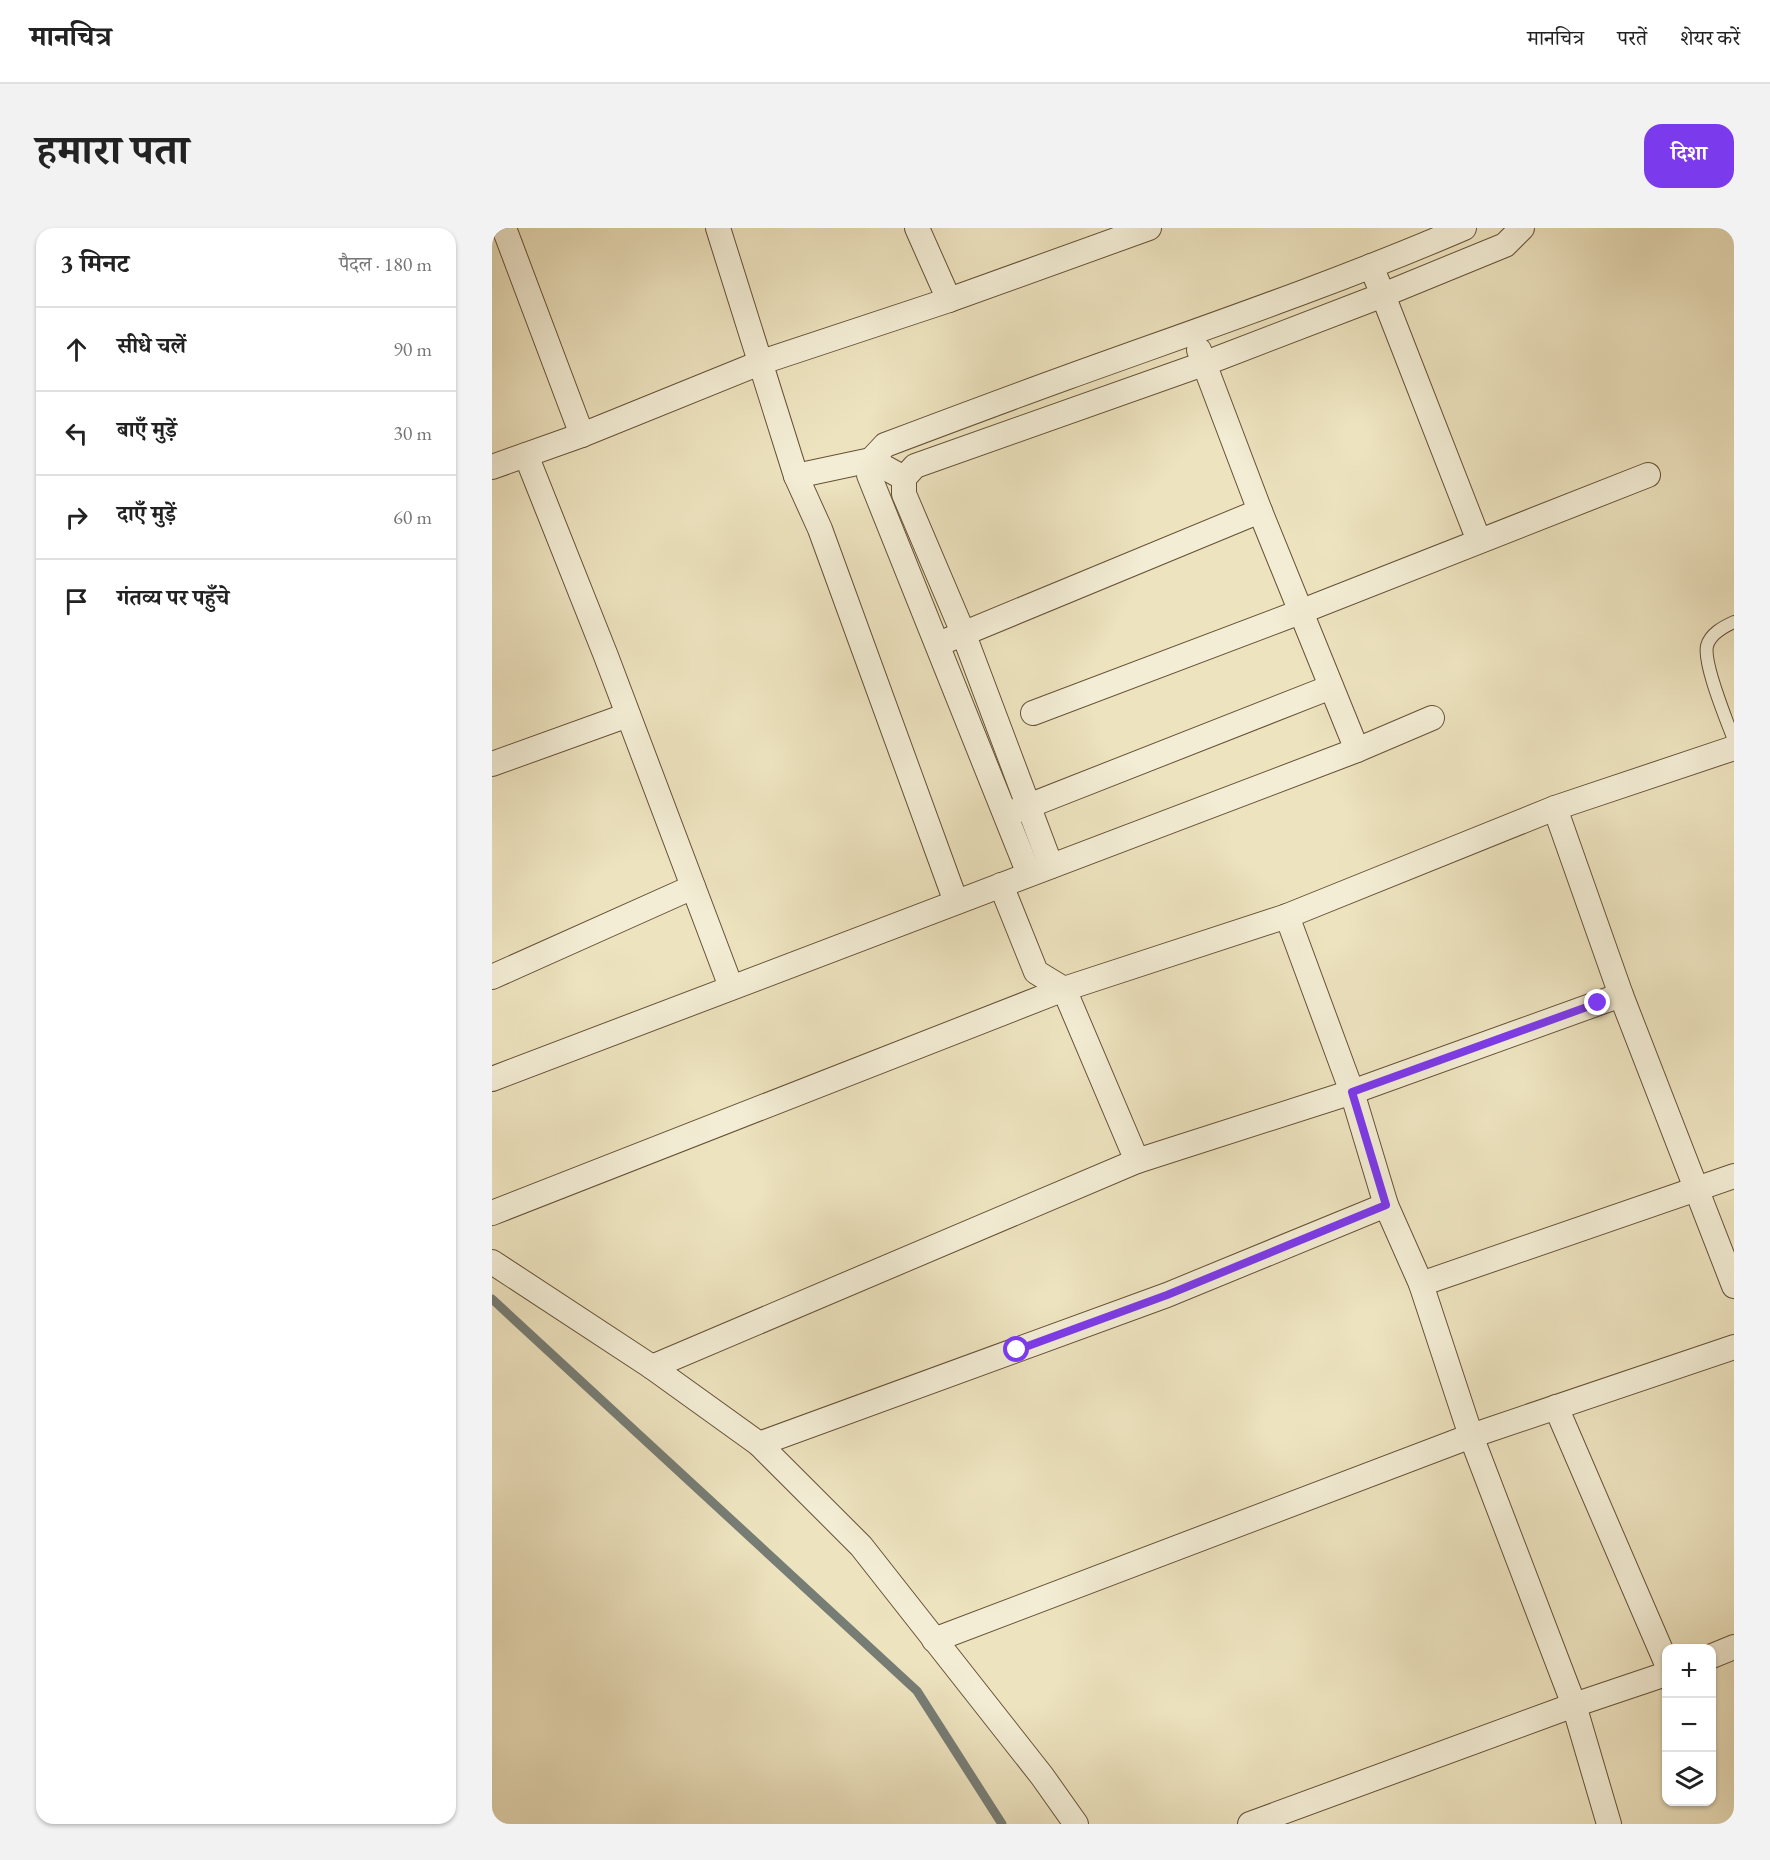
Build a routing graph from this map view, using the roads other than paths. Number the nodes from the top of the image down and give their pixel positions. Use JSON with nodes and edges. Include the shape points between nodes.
{"nodes":[{"id":1,"x":504,"y":228,"type":"edge"},
{"id":2,"x":718,"y":228,"type":"edge"},
{"id":3,"x":917,"y":228,"type":"edge"},
{"id":4,"x":1149,"y":228,"type":"edge"},
{"id":5,"x":1464,"y":228,"type":"edge"},
{"id":6,"x":1522,"y":228,"type":"edge"},
{"id":7,"x":1371,"y":266,"type":"junction"},
{"id":8,"x":1383,"y":295,"type":"junction"},
{"id":9,"x":949,"y":300,"type":"junction"},
{"id":10,"x":1191,"y":334,"type":"junction"},
{"id":11,"x":762,"y":362,"type":"junction"},
{"id":12,"x":1206,"y":363,"type":"junction"},
{"id":13,"x":582,"y":435,"type":"junction"},
{"id":14,"x":526,"y":455,"type":"junction"},
{"id":15,"x":871,"y":460,"type":"junction"},
{"id":16,"x":492,"y":467,"type":"edge"},
{"id":17,"x":1648,"y":475,"type":"dead end"},
{"id":18,"x":796,"y":476,"type":"junction"},
{"id":19,"x":903,"y":478,"type":"junction"},
{"id":20,"x":1260,"y":511,"type":"junction"},
{"id":21,"x":1479,"y":541,"type":"junction"},
{"id":22,"x":1300,"y":612,"type":"junction"},
{"id":23,"x":1734,"y":622,"type":"edge"},
{"id":24,"x":963,"y":635,"type":"junction"},
{"id":25,"x":937,"y":644,"type":"junction"},
{"id":26,"x":1331,"y":687,"type":"junction"},
{"id":27,"x":1033,"y":713,"type":"dead end"},
{"id":28,"x":628,"y":715,"type":"junction"},
{"id":29,"x":1432,"y":718,"type":"dead end"},
{"id":30,"x":1734,"y":740,"type":"edge"},
{"id":31,"x":1734,"y":748,"type":"edge"},
{"id":32,"x":1357,"y":750,"type":"junction"},
{"id":33,"x":492,"y":764,"type":"edge"},
{"id":34,"x":1029,"y":806,"type":"junction"},
{"id":35,"x":1555,"y":808,"type":"junction"},
{"id":36,"x":1005,"y":815,"type":"junction"},
{"id":37,"x":1052,"y":866,"type":"junction"},
{"id":38,"x":1029,"y":874,"type":"junction"},
{"id":39,"x":1001,"y":885,"type":"junction"},
{"id":40,"x":693,"y":887,"type":"junction"},
{"id":41,"x":956,"y":902,"type":"junction"},
{"id":42,"x":1287,"y":916,"type":"junction"},
{"id":43,"x":492,"y":977,"type":"edge"},
{"id":44,"x":731,"y":987,"type":"junction"},
{"id":45,"x":1064,"y":989,"type":"junction"},
{"id":46,"x":1621,"y":995,"type":"junction"},
{"id":47,"x":492,"y":1079,"type":"edge"},
{"id":48,"x":1352,"y":1092,"type":"junction"},
{"id":49,"x":1137,"y":1161,"type":"junction"},
{"id":50,"x":1734,"y":1176,"type":"edge"},
{"id":51,"x":1697,"y":1190,"type":"junction"},
{"id":52,"x":1386,"y":1205,"type":"junction"},
{"id":53,"x":492,"y":1213,"type":"edge"},
{"id":54,"x":492,"y":1262,"type":"edge"},
{"id":55,"x":1421,"y":1284,"type":"junction"},
{"id":56,"x":1734,"y":1286,"type":"edge"},
{"id":57,"x":1734,"y":1347,"type":"edge"},
{"id":58,"x":652,"y":1367,"type":"junction"},
{"id":59,"x":1556,"y":1407,"type":"junction"},
{"id":60,"x":1471,"y":1436,"type":"junction"},
{"id":61,"x":759,"y":1444,"type":"junction"},
{"id":62,"x":934,"y":1640,"type":"junction"},
{"id":63,"x":1734,"y":1647,"type":"edge"},
{"id":64,"x":1662,"y":1653,"type":"edge"},
{"id":65,"x":1716,"y":1654,"type":"edge"},
{"id":66,"x":1662,"y":1675,"type":"edge"},
{"id":67,"x":1574,"y":1705,"type":"junction"},
{"id":68,"x":1076,"y":1824,"type":"edge"},
{"id":69,"x":1250,"y":1824,"type":"edge"},
{"id":70,"x":1609,"y":1824,"type":"edge"}],
"edges":[{"from":1,"to":13,"type":"street"},
{"from":2,"to":11,"type":"street"},
{"from":3,"to":9,"type":"street"},
{"from":4,"to":9,"type":"street"},
{"from":5,"to":7,"type":"street"},
{"from":6,"to":8,"type":"street","via":[[1505,245]]},
{"from":7,"to":8,"type":"street"},
{"from":7,"to":10,"type":"street"},
{"from":8,"to":12,"type":"street"},
{"from":8,"to":21,"type":"street"},
{"from":9,"to":11,"type":"street"},
{"from":10,"to":12,"type":"street"},
{"from":10,"to":15,"type":"street","via":[[885,445]]},
{"from":11,"to":13,"type":"street"},
{"from":11,"to":18,"type":"street"},
{"from":12,"to":19,"type":"street","via":[[915,466]]},
{"from":12,"to":20,"type":"street"},
{"from":13,"to":14,"type":"street"},
{"from":14,"to":16,"type":"street"},
{"from":14,"to":28,"type":"street"},
{"from":15,"to":18,"type":"street"},
{"from":15,"to":19,"type":"street"},
{"from":15,"to":25,"type":"street","via":[[869,475]]},
{"from":17,"to":21,"type":"street"},
{"from":18,"to":41,"type":"street","via":[[820,529]]},
{"from":19,"to":24,"type":"street","via":[[904,494]]},
{"from":20,"to":22,"type":"street"},
{"from":20,"to":24,"type":"street"},
{"from":21,"to":22,"type":"street"},
{"from":22,"to":26,"type":"street"},
{"from":22,"to":27,"type":"street"},
{"from":23,"to":30,"type":"lane","via":[[1715,633],[1707,645],[1706,659]]},
{"from":24,"to":25,"type":"street"},
{"from":24,"to":34,"type":"street"},
{"from":25,"to":36,"type":"street"},
{"from":26,"to":32,"type":"street"},
{"from":26,"to":34,"type":"street"},
{"from":28,"to":33,"type":"street"},
{"from":28,"to":40,"type":"street"},
{"from":29,"to":32,"type":"street"},
{"from":31,"to":35,"type":"street"},
{"from":32,"to":37,"type":"street"},
{"from":34,"to":36,"type":"street"},
{"from":34,"to":37,"type":"street"},
{"from":35,"to":42,"type":"street"},
{"from":35,"to":46,"type":"street"},
{"from":36,"to":38,"type":"street"},
{"from":37,"to":38,"type":"street"},
{"from":38,"to":39,"type":"street"},
{"from":39,"to":41,"type":"street"},
{"from":39,"to":45,"type":"street","via":[[1036,972]]},
{"from":40,"to":43,"type":"street"},
{"from":40,"to":44,"type":"street"},
{"from":41,"to":44,"type":"street"},
{"from":42,"to":45,"type":"street"},
{"from":42,"to":48,"type":"street"},
{"from":44,"to":47,"type":"street"},
{"from":45,"to":49,"type":"street"},
{"from":45,"to":53,"type":"street"},
{"from":46,"to":48,"type":"street"},
{"from":46,"to":51,"type":"street"},
{"from":48,"to":49,"type":"street"},
{"from":48,"to":52,"type":"street"},
{"from":49,"to":58,"type":"street"},
{"from":50,"to":51,"type":"street"},
{"from":51,"to":55,"type":"street"},
{"from":51,"to":56,"type":"street"},
{"from":52,"to":55,"type":"street"},
{"from":52,"to":61,"type":"street","via":[[1167,1295]]},
{"from":54,"to":58,"type":"street"},
{"from":55,"to":60,"type":"street"},
{"from":57,"to":59,"type":"street"},
{"from":58,"to":61,"type":"street"},
{"from":59,"to":60,"type":"street"},
{"from":59,"to":64,"type":"street"},
{"from":60,"to":62,"type":"street"},
{"from":60,"to":67,"type":"street"},
{"from":61,"to":62,"type":"street","via":[[861,1546]]},
{"from":62,"to":68,"type":"street"},
{"from":63,"to":65,"type":"street"},
{"from":66,"to":67,"type":"street"},
{"from":67,"to":69,"type":"street"},
{"from":67,"to":70,"type":"street"}]}
